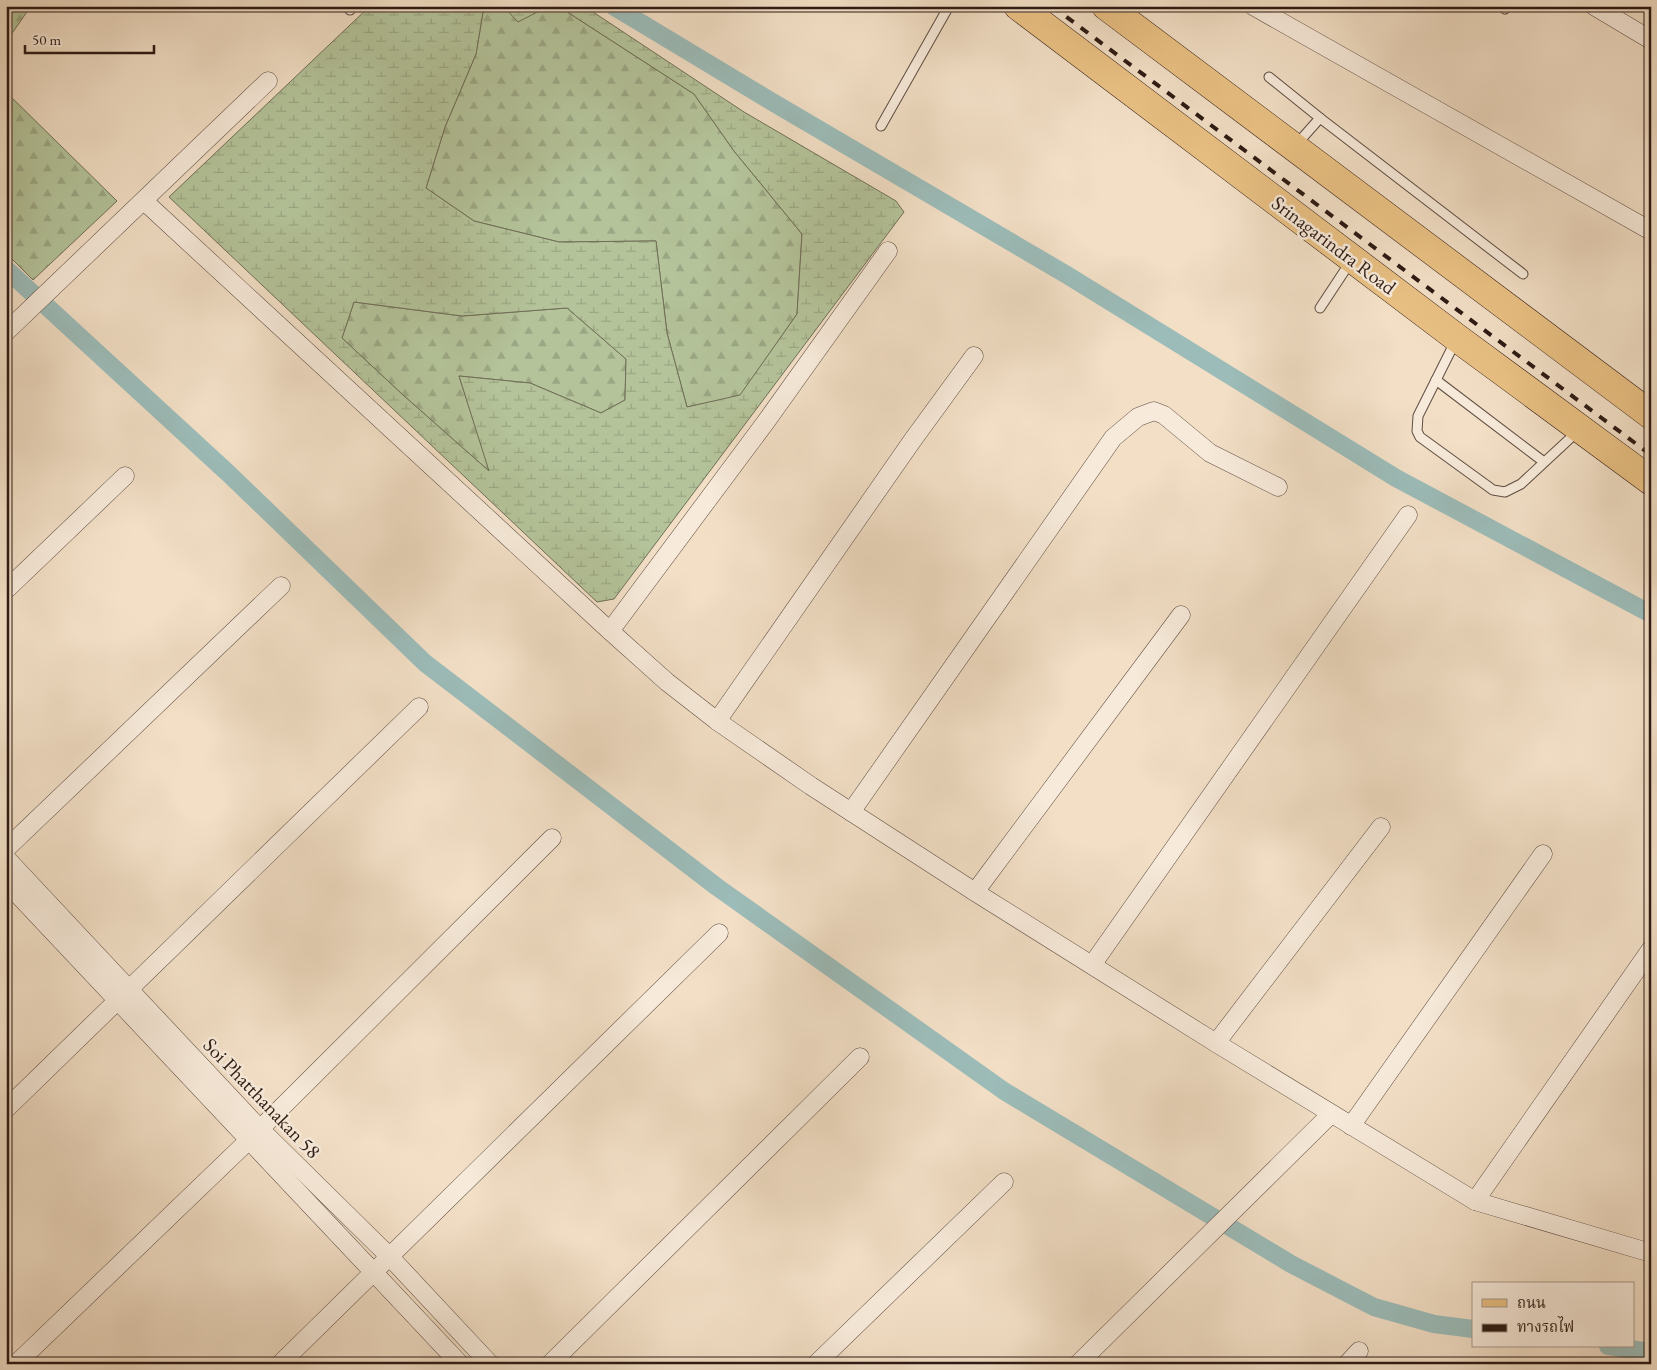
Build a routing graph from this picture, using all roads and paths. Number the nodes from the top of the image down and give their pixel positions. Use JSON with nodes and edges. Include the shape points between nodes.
{"nodes":[{"id":1,"x":346,"y":6,"type":"edge"},
{"id":2,"x":354,"y":6,"type":"edge"},
{"id":3,"x":949,"y":6,"type":"edge"},
{"id":4,"x":1018,"y":6,"type":"edge"},
{"id":5,"x":1106,"y":6,"type":"edge"},
{"id":6,"x":1253,"y":6,"type":"edge"},
{"id":7,"x":1594,"y":6,"type":"edge"},
{"id":8,"x":1651,"y":40,"type":"edge"},
{"id":9,"x":1268,"y":77,"type":"dead end"},
{"id":10,"x":268,"y":81,"type":"dead end"},
{"id":11,"x":1320,"y":118,"type":"junction"},
{"id":12,"x":880,"y":126,"type":"dead end"},
{"id":13,"x":1294,"y":147,"type":"junction"},
{"id":14,"x":144,"y":201,"type":"junction"},
{"id":15,"x":1651,"y":231,"type":"edge"},
{"id":16,"x":888,"y":252,"type":"dead end"},
{"id":17,"x":1353,"y":258,"type":"junction"},
{"id":18,"x":1523,"y":274,"type":"dead end"},
{"id":19,"x":1320,"y":308,"type":"dead end"},
{"id":20,"x":6,"y":332,"type":"edge"},
{"id":21,"x":1457,"y":338,"type":"junction"},
{"id":22,"x":974,"y":356,"type":"dead end"},
{"id":23,"x":1436,"y":380,"type":"junction"},
{"id":24,"x":1651,"y":415,"type":"edge"},
{"id":25,"x":1580,"y":429,"type":"junction"},
{"id":26,"x":1544,"y":462,"type":"junction"},
{"id":27,"x":125,"y":476,"type":"dead end"},
{"id":28,"x":1651,"y":481,"type":"edge"},
{"id":29,"x":1278,"y":487,"type":"dead end"},
{"id":30,"x":1408,"y":515,"type":"dead end"},
{"id":31,"x":281,"y":586,"type":"dead end"},
{"id":32,"x":6,"y":590,"type":"edge"},
{"id":33,"x":1181,"y":615,"type":"dead end"},
{"id":34,"x":610,"y":631,"type":"junction"},
{"id":35,"x":419,"y":708,"type":"dead end"},
{"id":36,"x":716,"y":721,"type":"junction"},
{"id":37,"x":851,"y":812,"type":"junction"},
{"id":38,"x":1381,"y":827,"type":"dead end"},
{"id":39,"x":552,"y":838,"type":"dead end"},
{"id":40,"x":6,"y":849,"type":"edge"},
{"id":41,"x":1543,"y":854,"type":"dead end"},
{"id":42,"x":6,"y":858,"type":"edge"},
{"id":43,"x":6,"y":882,"type":"edge"},
{"id":44,"x":975,"y":892,"type":"junction"},
{"id":45,"x":719,"y":933,"type":"dead end"},
{"id":46,"x":1651,"y":949,"type":"edge"},
{"id":47,"x":1092,"y":965,"type":"junction"},
{"id":48,"x":124,"y":995,"type":"junction"},
{"id":49,"x":1216,"y":1043,"type":"junction"},
{"id":50,"x":860,"y":1057,"type":"dead end"},
{"id":51,"x":6,"y":1110,"type":"edge"},
{"id":52,"x":1331,"y":1114,"type":"junction"},
{"id":53,"x":1352,"y":1126,"type":"junction"},
{"id":54,"x":255,"y":1134,"type":"junction"},
{"id":55,"x":1004,"y":1182,"type":"dead end"},
{"id":56,"x":1475,"y":1201,"type":"junction"},
{"id":57,"x":1651,"y":1253,"type":"edge"},
{"id":58,"x":390,"y":1257,"type":"junction"},
{"id":59,"x":374,"y":1272,"type":"junction"},
{"id":60,"x":16,"y":1364,"type":"edge"},
{"id":61,"x":280,"y":1364,"type":"edge"},
{"id":62,"x":460,"y":1364,"type":"edge"},
{"id":63,"x":490,"y":1364,"type":"edge"},
{"id":64,"x":550,"y":1364,"type":"edge"},
{"id":65,"x":816,"y":1364,"type":"edge"},
{"id":66,"x":1078,"y":1364,"type":"edge"}],
"edges":[{"from":1,"to":2,"type":"lane","via":[[350,10]]},
{"from":3,"to":12,"type":"lane"},
{"from":4,"to":17,"type":"main road","name":"Srinagarindra Road"},
{"from":5,"to":13,"type":"main road"},
{"from":6,"to":15,"type":"street"},
{"from":7,"to":8,"type":"street"},
{"from":9,"to":11,"type":"lane"},
{"from":10,"to":14,"type":"street"},
{"from":11,"to":13,"type":"lane"},
{"from":11,"to":18,"type":"lane"},
{"from":13,"to":24,"type":"main road"},
{"from":14,"to":20,"type":"street"},
{"from":14,"to":34,"type":"street"},
{"from":16,"to":34,"type":"street"},
{"from":17,"to":19,"type":"lane"},
{"from":17,"to":21,"type":"main road","name":"Srinagarindra Road"},
{"from":21,"to":23,"type":"lane"},
{"from":21,"to":25,"type":"main road","name":"Srinagarindra Road"},
{"from":22,"to":36,"type":"street"},
{"from":23,"to":26,"type":"lane"},
{"from":23,"to":26,"type":"lane","via":[[1418,416],[1420,437],[1493,490],[1506,492],[1521,484]]},
{"from":25,"to":26,"type":"lane"},
{"from":25,"to":28,"type":"main road","name":"Srinagarindra Road"},
{"from":27,"to":32,"type":"street"},
{"from":29,"to":37,"type":"street","via":[[1210,453],[1164,415],[1154,412],[1138,417],[1113,438]]},
{"from":30,"to":47,"type":"street"},
{"from":31,"to":40,"type":"street"},
{"from":33,"to":44,"type":"street"},
{"from":34,"to":36,"type":"street"},
{"from":35,"to":48,"type":"street"},
{"from":36,"to":37,"type":"street"},
{"from":37,"to":44,"type":"street"},
{"from":38,"to":49,"type":"street"},
{"from":39,"to":54,"type":"street"},
{"from":41,"to":53,"type":"street"},
{"from":42,"to":48,"type":"street","name":"Soi Phatthanakan 58"},
{"from":43,"to":48,"type":"street","name":"Soi Phatthanakan 58"},
{"from":44,"to":47,"type":"street"},
{"from":45,"to":58,"type":"street"},
{"from":46,"to":56,"type":"street"},
{"from":47,"to":49,"type":"street"},
{"from":48,"to":51,"type":"street"},
{"from":48,"to":54,"type":"street","name":"Soi Phatthanakan 58"},
{"from":49,"to":52,"type":"street"},
{"from":50,"to":64,"type":"street"},
{"from":52,"to":53,"type":"street"},
{"from":52,"to":66,"type":"street"},
{"from":53,"to":56,"type":"street"},
{"from":54,"to":58,"type":"street","name":"Soi Phatthanakan 58"},
{"from":54,"to":59,"type":"street","name":"Soi Phatthanakan 58"},
{"from":54,"to":60,"type":"street"},
{"from":55,"to":65,"type":"street"},
{"from":56,"to":57,"type":"street"},
{"from":58,"to":59,"type":"street"},
{"from":58,"to":63,"type":"street","name":"Soi Phatthanakan 58"},
{"from":59,"to":61,"type":"street"},
{"from":59,"to":62,"type":"street","name":"Soi Phatthanakan 58"}]}
